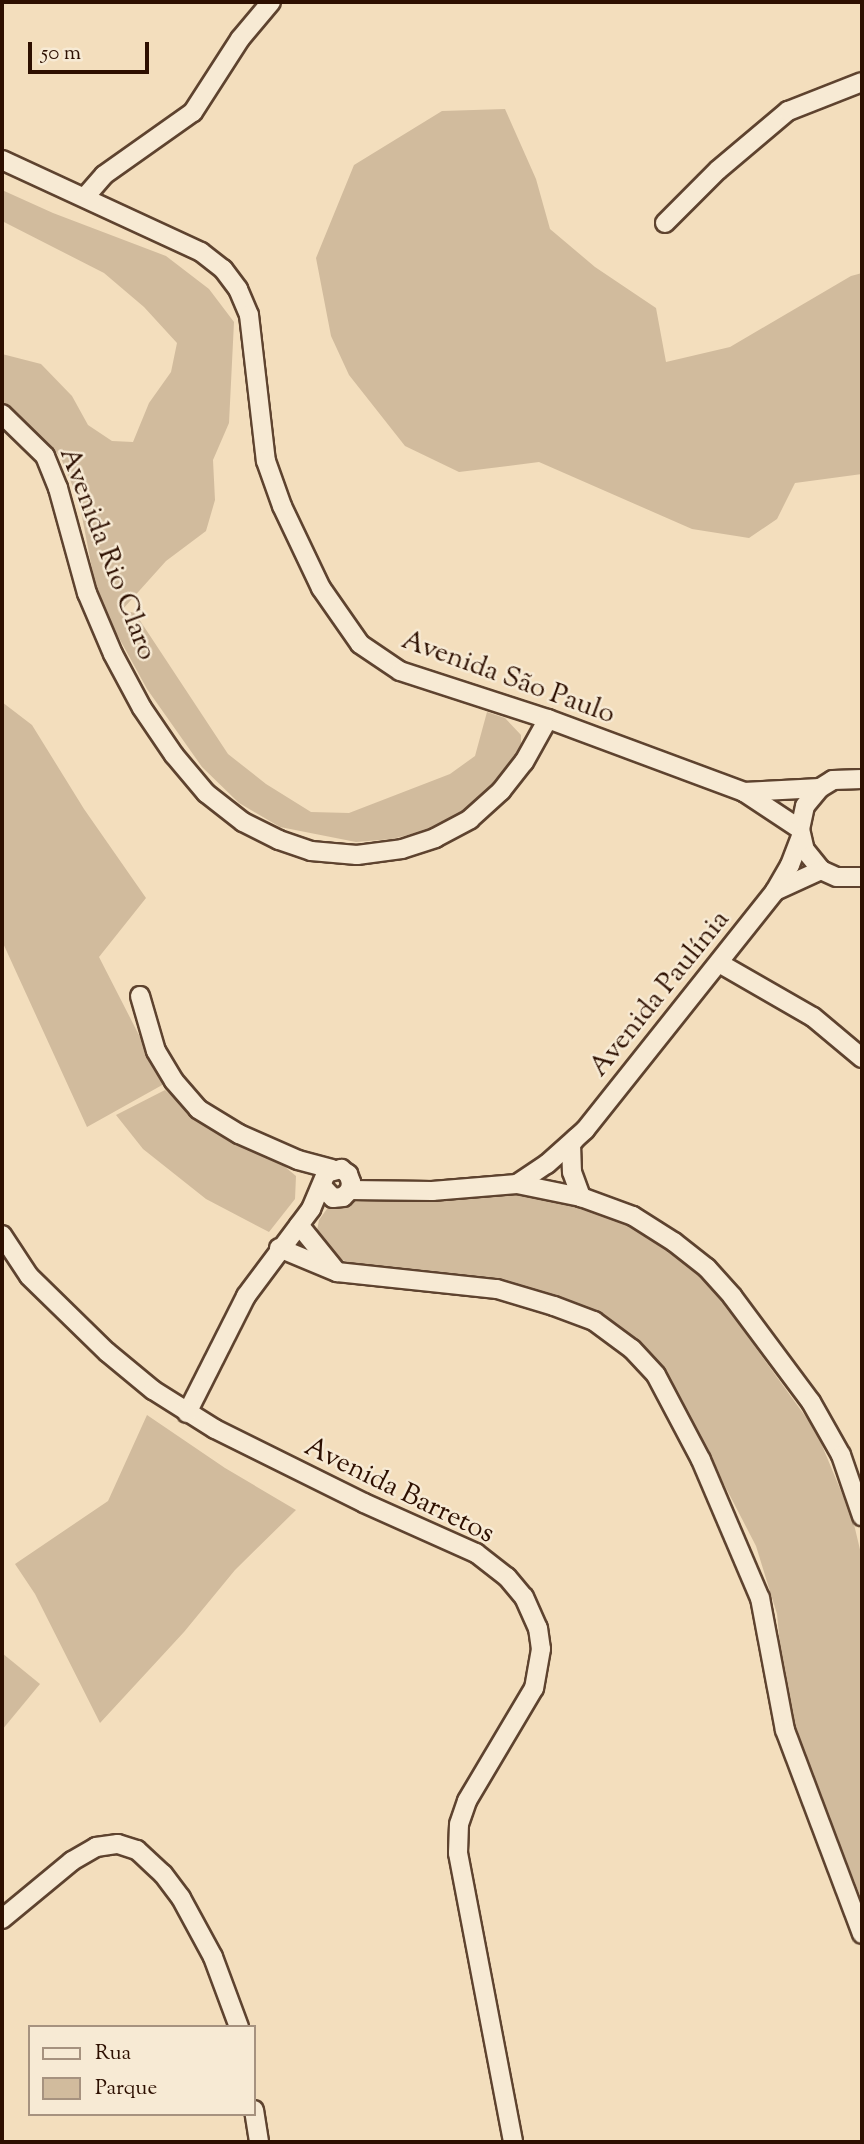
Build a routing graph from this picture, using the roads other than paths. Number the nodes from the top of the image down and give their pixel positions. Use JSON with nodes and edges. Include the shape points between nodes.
{"nodes":[{"id":1,"x":271,"y":2,"type":"edge"},
{"id":2,"x":862,"y":82,"type":"edge"},
{"id":3,"x":2,"y":160,"type":"edge"},
{"id":4,"x":85,"y":197,"type":"junction"},
{"id":5,"x":665,"y":223,"type":"dead end"},
{"id":6,"x":2,"y":414,"type":"edge"},
{"id":7,"x":548,"y":719,"type":"junction"},
{"id":8,"x":862,"y":779,"type":"edge"},
{"id":9,"x":820,"y":788,"type":"junction"},
{"id":10,"x":744,"y":792,"type":"junction"},
{"id":11,"x":800,"y":833,"type":"junction"},
{"id":12,"x":821,"y":870,"type":"junction"},
{"id":13,"x":862,"y":877,"type":"edge"},
{"id":14,"x":775,"y":891,"type":"junction"},
{"id":15,"x":719,"y":963,"type":"junction"},
{"id":16,"x":140,"y":996,"type":"dead end"},
{"id":17,"x":862,"y":1058,"type":"edge"},
{"id":18,"x":585,"y":1129,"type":"junction"},
{"id":19,"x":335,"y":1183,"type":"junction"},
{"id":20,"x":517,"y":1184,"type":"junction"},
{"id":21,"x":581,"y":1197,"type":"junction"},
{"id":22,"x":299,"y":1225,"type":"junction"},
{"id":23,"x":2,"y":1235,"type":"edge"},
{"id":24,"x":279,"y":1248,"type":"junction"},
{"id":25,"x":337,"y":1272,"type":"junction"},
{"id":26,"x":187,"y":1413,"type":"junction"},
{"id":27,"x":862,"y":1516,"type":"edge"},
{"id":28,"x":29,"y":1896,"type":"junction"},
{"id":29,"x":2,"y":1901,"type":"edge"},
{"id":30,"x":2,"y":1919,"type":"edge"},
{"id":31,"x":862,"y":1934,"type":"edge"},
{"id":32,"x":238,"y":2025,"type":"edge"},
{"id":33,"x":255,"y":2116,"type":"edge"},
{"id":34,"x":259,"y":2142,"type":"edge"},
{"id":35,"x":513,"y":2142,"type":"edge"}],
"edges":[{"from":1,"to":4,"type":"street","via":[[240,39],[193,112],[104,175]]},
{"from":2,"to":5,"type":"street","via":[[788,111],[718,170]]},
{"from":3,"to":4,"type":"street","name":"Avenida São Paulo"},
{"from":4,"to":7,"type":"street","name":"Avenida São Paulo","via":[[201,252],[223,269],[238,289],[249,315],[270,472],[301,550],[359,644],[400,671]]},
{"from":6,"to":7,"type":"street","name":"Avenida Rio Claro","via":[[45,456],[87,593],[142,708],[206,793],[243,821],[311,851],[357,855],[402,849],[435,838],[470,818],[501,791]]},
{"from":7,"to":10,"type":"street","name":"Avenida São Paulo"},
{"from":8,"to":9,"type":"street","name":"Avenida São Paulo","via":[[834,780]]},
{"from":9,"to":10,"type":"street","name":"Avenida São Paulo"},
{"from":9,"to":11,"type":"street","name":"Avenida Paulínia","via":[[805,806]]},
{"from":10,"to":11,"type":"street","name":"Avenida São Paulo"},
{"from":11,"to":12,"type":"street","via":[[804,850]]},
{"from":11,"to":14,"type":"street","name":"Avenida Paulínia"},
{"from":12,"to":13,"type":"street","via":[[837,877]]},
{"from":12,"to":14,"type":"street","name":"Avenida Paulínia"},
{"from":14,"to":15,"type":"street","name":"Avenida Paulínia"},
{"from":15,"to":17,"type":"street","via":[[813,1017]]},
{"from":15,"to":18,"type":"street","name":"Avenida Paulínia"},
{"from":16,"to":19,"type":"street","via":[[156,1051],[198,1109]]},
{"from":18,"to":20,"type":"street","name":"Avenida Paulínia"},
{"from":18,"to":21,"type":"street","name":"Avenida Paulínia","via":[[570,1144],[572,1172]]},
{"from":19,"to":20,"type":"street","via":[[432,1191]]},
{"from":19,"to":22,"type":"street"},
{"from":20,"to":21,"type":"street"},
{"from":21,"to":27,"type":"street","via":[[633,1216],[674,1242],[732,1296],[811,1402],[841,1455]]},
{"from":22,"to":24,"type":"street"},
{"from":22,"to":25,"type":"street"},
{"from":23,"to":26,"type":"street","name":"Avenida Barretos","via":[[29,1276],[107,1352]]},
{"from":24,"to":25,"type":"street"},
{"from":24,"to":26,"type":"street","via":[[246,1296]]},
{"from":25,"to":31,"type":"street","via":[[497,1289],[554,1306],[594,1321],[632,1349],[656,1375],[701,1460],[760,1598],[785,1730]]},
{"from":26,"to":35,"type":"street","name":"Avenida Barretos","via":[[364,1503],[476,1553],[507,1577],[533,1614],[541,1649],[534,1688],[467,1801],[459,1824],[458,1853]]},
{"from":28,"to":29,"type":"street"},
{"from":28,"to":30,"type":"street"},
{"from":28,"to":32,"type":"street","via":[[96,1847],[118,1844],[137,1850],[181,1898],[213,1958]]},
{"from":33,"to":34,"type":"street"}]}
